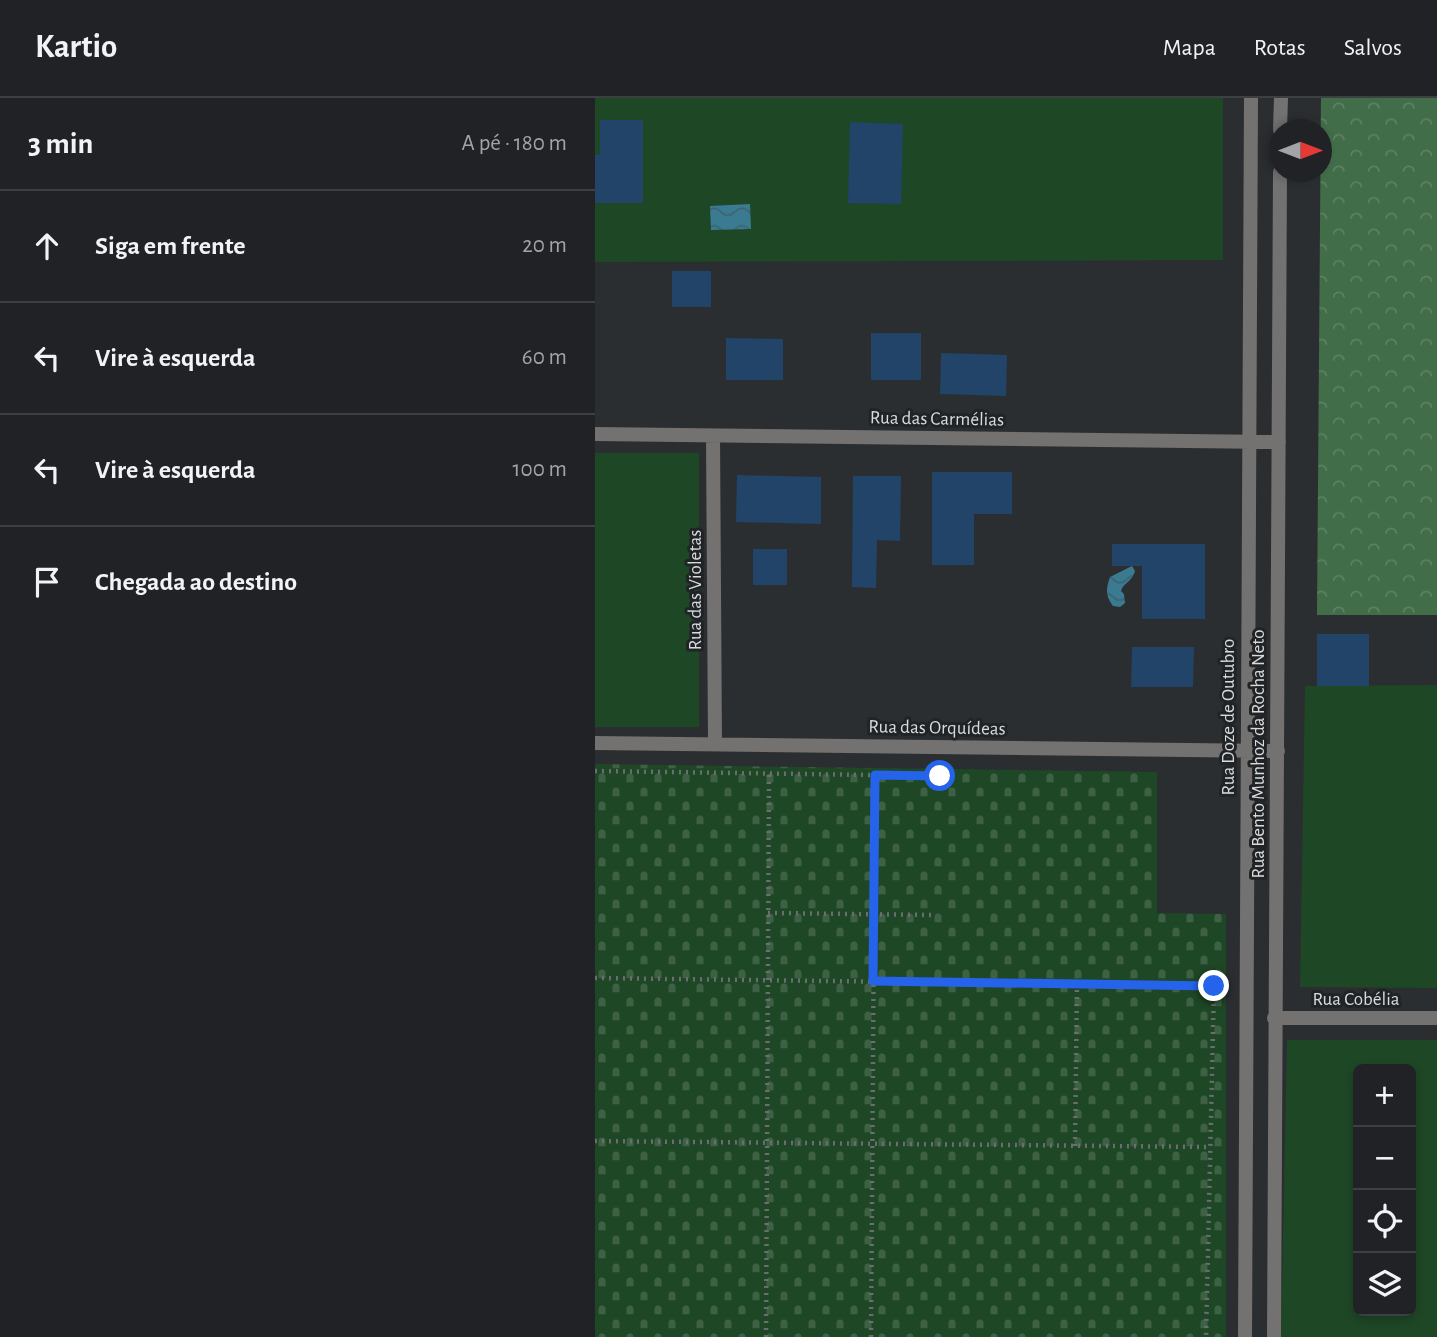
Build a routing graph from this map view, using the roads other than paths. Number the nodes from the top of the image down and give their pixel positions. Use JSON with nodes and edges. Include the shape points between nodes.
{"nodes":[{"id":1,"x":1251,"y":98,"type":"edge"},
{"id":2,"x":1280,"y":98,"type":"edge"},
{"id":3,"x":1280,"y":119,"type":"edge"},
{"id":4,"x":1280,"y":182,"type":"edge"},
{"id":5,"x":595,"y":434,"type":"edge"},
{"id":6,"x":713,"y":436,"type":"junction"},
{"id":7,"x":1249,"y":442,"type":"junction"},
{"id":8,"x":1279,"y":442,"type":"junction"},
{"id":9,"x":595,"y":743,"type":"edge"},
{"id":10,"x":715,"y":744,"type":"junction"},
{"id":11,"x":1247,"y":751,"type":"junction"},
{"id":12,"x":1278,"y":751,"type":"junction"},
{"id":13,"x":1274,"y":1018,"type":"junction"},
{"id":14,"x":1437,"y":1018,"type":"edge"},
{"id":15,"x":1245,"y":1337,"type":"edge"},
{"id":16,"x":1274,"y":1337,"type":"edge"}],
"edges":[{"from":1,"to":7,"type":"street","name":"Rua Doze de Outubro"},
{"from":2,"to":3,"type":"street"},
{"from":4,"to":8,"type":"street","name":"Rua Bento Munhoz da Rocha Neto"},
{"from":5,"to":6,"type":"street","name":"Rua das Carmélias"},
{"from":6,"to":7,"type":"street","name":"Rua das Carmélias"},
{"from":6,"to":10,"type":"street","name":"Rua das Violetas"},
{"from":7,"to":8,"type":"street","name":"Rua das Carmélias"},
{"from":7,"to":11,"type":"street","name":"Rua Doze de Outubro"},
{"from":8,"to":12,"type":"street","name":"Rua Bento Munhoz da Rocha Neto"},
{"from":9,"to":10,"type":"street","name":"Rua das Orquídeas"},
{"from":10,"to":11,"type":"street","name":"Rua das Orquídeas"},
{"from":11,"to":12,"type":"street","name":"Rua das Orquídeas"},
{"from":11,"to":15,"type":"street","name":"Rua Doze de Outubro"},
{"from":12,"to":13,"type":"street","name":"Rua Bento Munhoz da Rocha Neto"},
{"from":13,"to":14,"type":"street","name":"Rua Cobélia"},
{"from":13,"to":16,"type":"street","name":"Rua Bento Munhoz da Rocha Neto"}]}
